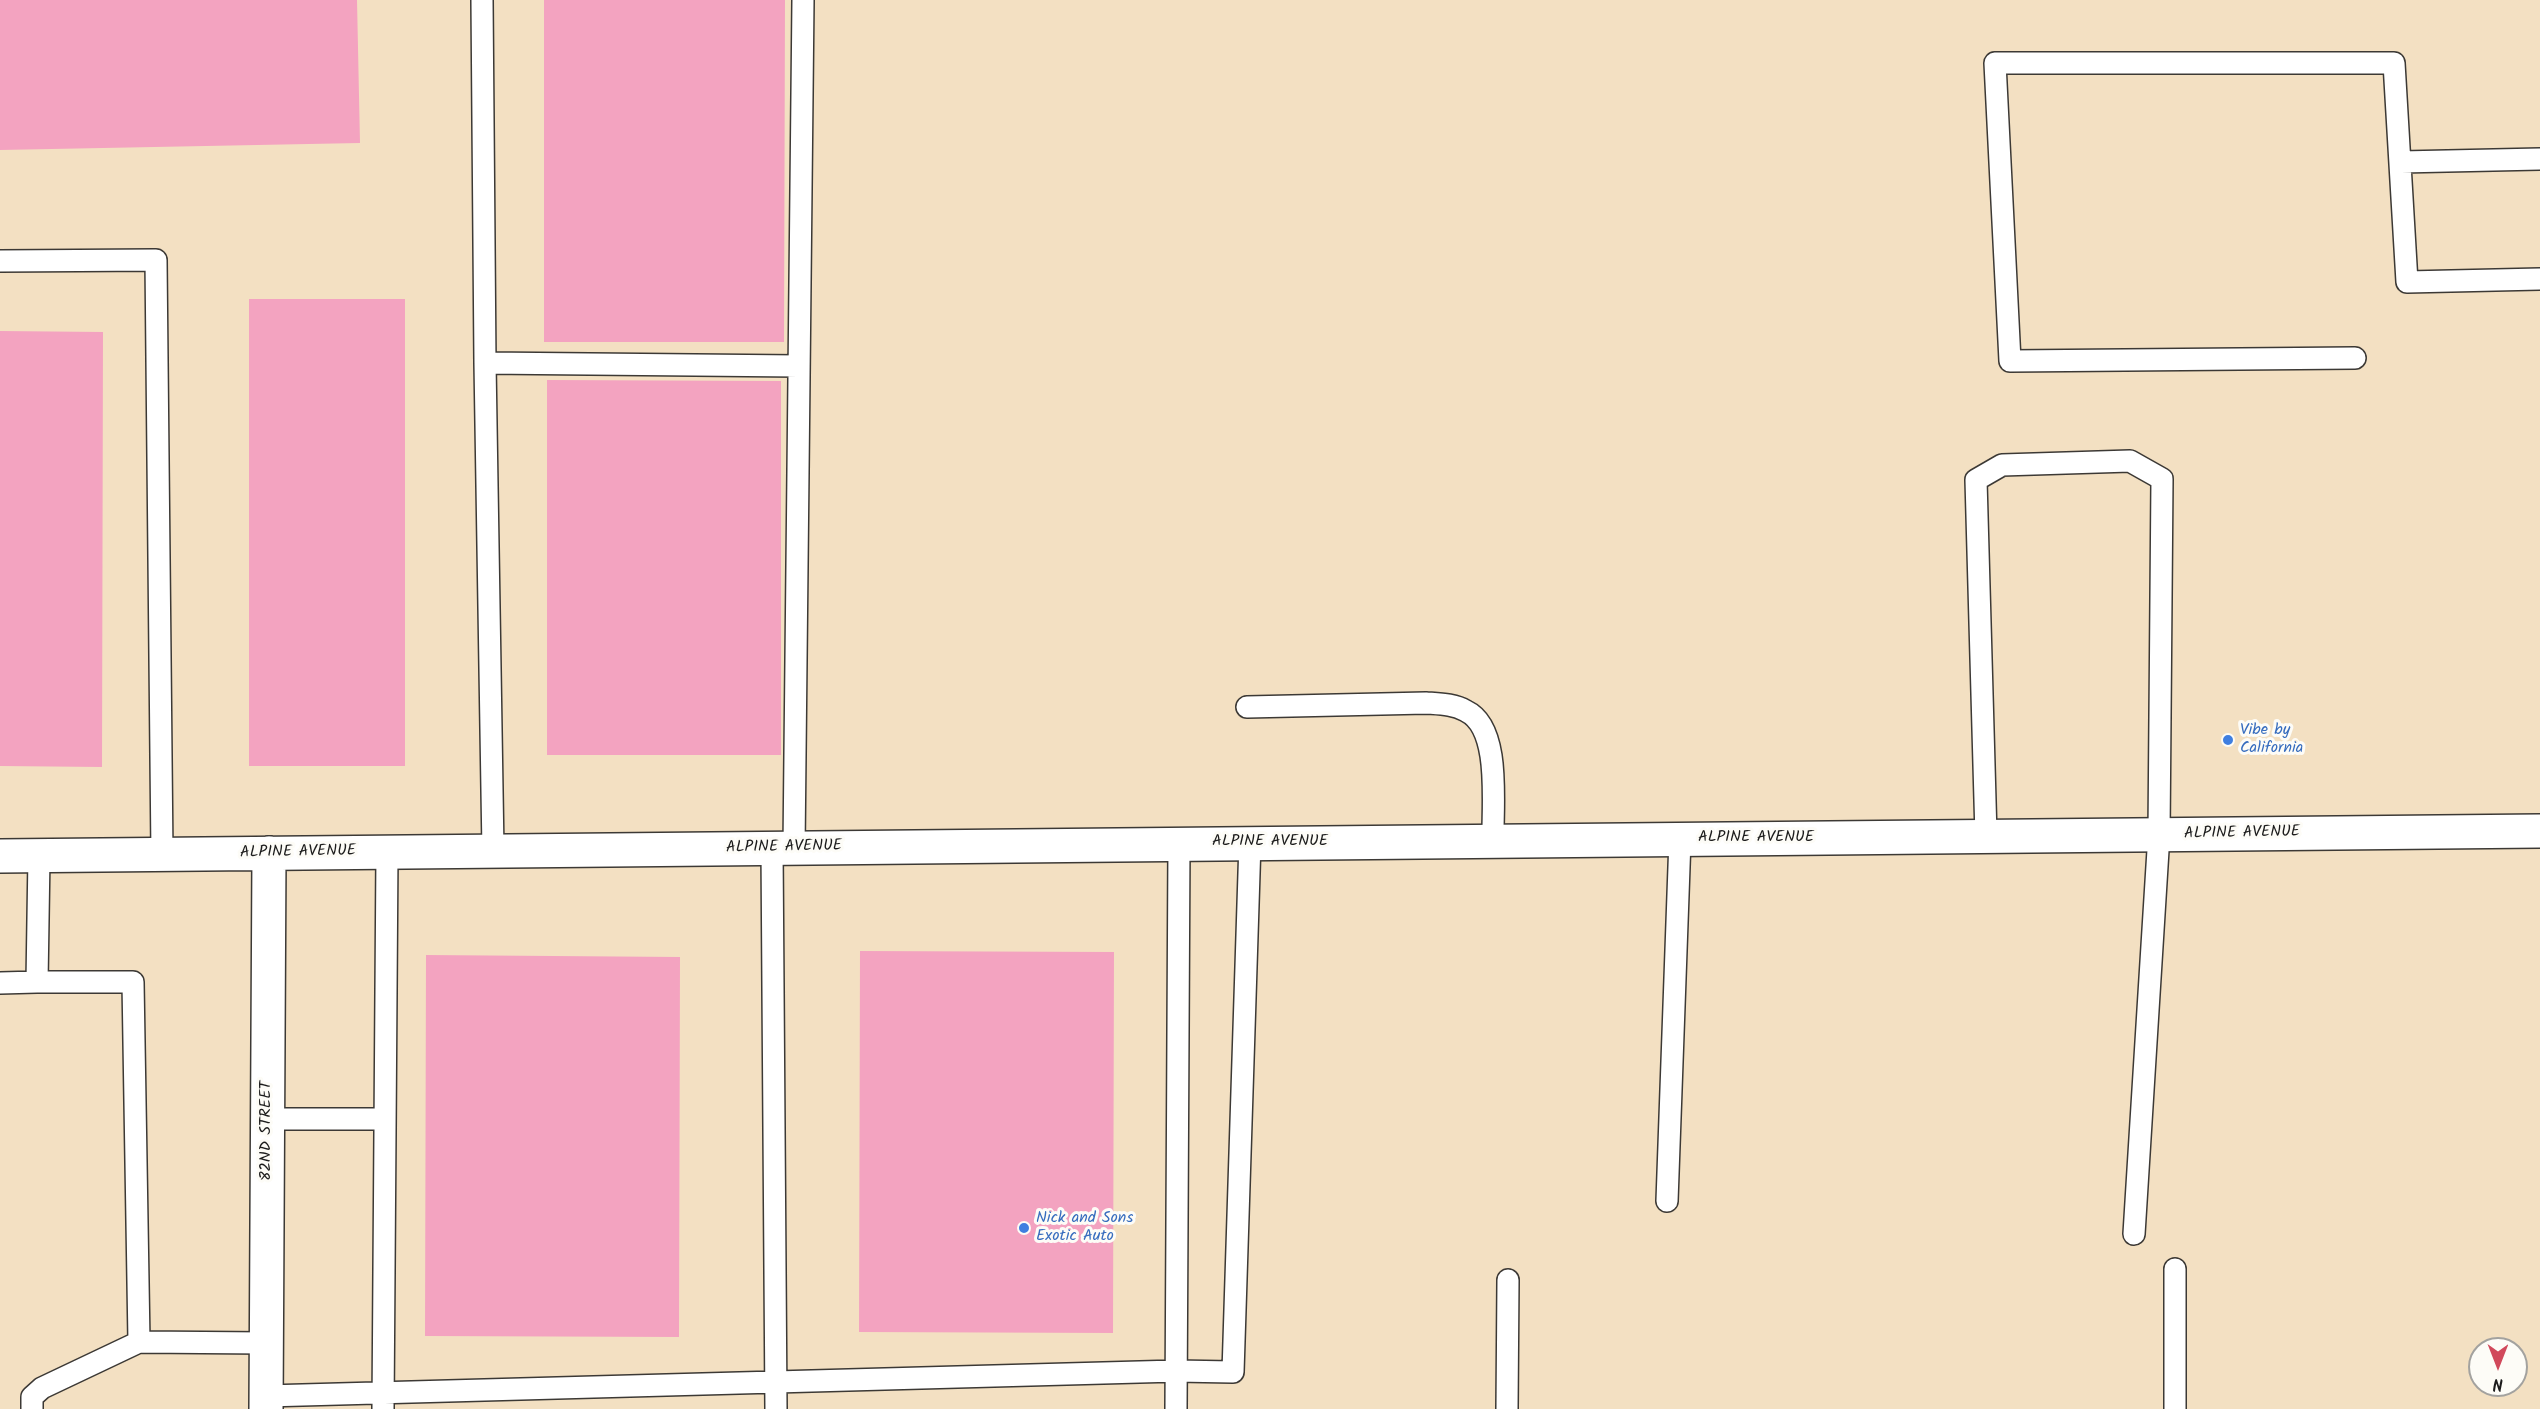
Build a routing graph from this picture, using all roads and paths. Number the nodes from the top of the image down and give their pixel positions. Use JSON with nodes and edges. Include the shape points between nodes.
{"nodes":[{"id":1,"x":482,"y":0,"type":"edge"},
{"id":2,"x":803,"y":0,"type":"edge"},
{"id":3,"x":2540,"y":159,"type":"edge"},
{"id":4,"x":2401,"y":162,"type":"junction"},
{"id":5,"x":0,"y":261,"type":"edge"},
{"id":6,"x":2540,"y":279,"type":"edge"},
{"id":7,"x":2355,"y":358,"type":"dead end"},
{"id":8,"x":485,"y":363,"type":"junction"},
{"id":9,"x":799,"y":366,"type":"junction"},
{"id":10,"x":1247,"y":707,"type":"dead end"},
{"id":11,"x":2540,"y":831,"type":"edge"},
{"id":12,"x":2159,"y":834,"type":"junction"},
{"id":13,"x":1986,"y":836,"type":"junction"},
{"id":14,"x":1680,"y":839,"type":"junction"},
{"id":15,"x":1492,"y":841,"type":"junction"},
{"id":16,"x":1250,"y":842,"type":"junction"},
{"id":17,"x":1179,"y":843,"type":"junction"},
{"id":18,"x":783,"y":848,"type":"junction"},
{"id":19,"x":387,"y":852,"type":"junction"},
{"id":20,"x":493,"y":852,"type":"junction"},
{"id":21,"x":269,"y":854,"type":"junction"},
{"id":22,"x":162,"y":855,"type":"junction"},
{"id":23,"x":0,"y":856,"type":"edge"},
{"id":24,"x":39,"y":856,"type":"junction"},
{"id":25,"x":37,"y":982,"type":"junction"},
{"id":26,"x":0,"y":983,"type":"edge"},
{"id":27,"x":267,"y":1119,"type":"junction"},
{"id":28,"x":385,"y":1119,"type":"junction"},
{"id":29,"x":1667,"y":1201,"type":"dead end"},
{"id":30,"x":2134,"y":1234,"type":"dead end"},
{"id":31,"x":2175,"y":1269,"type":"dead end"},
{"id":32,"x":1508,"y":1280,"type":"dead end"},
{"id":33,"x":140,"y":1342,"type":"junction"},
{"id":34,"x":266,"y":1343,"type":"junction"},
{"id":35,"x":1176,"y":1371,"type":"junction"},
{"id":36,"x":776,"y":1383,"type":"junction"},
{"id":37,"x":383,"y":1401,"type":"edge"},
{"id":38,"x":266,"y":1402,"type":"edge"},
{"id":39,"x":32,"y":1409,"type":"edge"},
{"id":40,"x":776,"y":1409,"type":"edge"},
{"id":41,"x":1176,"y":1409,"type":"edge"},
{"id":42,"x":1507,"y":1409,"type":"edge"},
{"id":43,"x":2175,"y":1409,"type":"edge"}],
"edges":[{"from":1,"to":8,"type":"lane"},
{"from":2,"to":9,"type":"lane"},
{"from":3,"to":4,"type":"lane"},
{"from":4,"to":6,"type":"lane","via":[[2407,282]]},
{"from":4,"to":7,"type":"lane","via":[[2394,63],[1995,63],[2010,361]]},
{"from":5,"to":22,"type":"lane","via":[[156,260]]},
{"from":8,"to":9,"type":"lane"},
{"from":8,"to":20,"type":"lane"},
{"from":9,"to":18,"type":"lane"},
{"from":10,"to":15,"type":"lane","via":[[1426,703],[1468,711],[1481,724],[1490,746]]},
{"from":11,"to":12,"type":"street","name":"ALPINE AVENUE"},
{"from":12,"to":13,"type":"street","name":"ALPINE AVENUE"},
{"from":12,"to":13,"type":"lane","via":[[2162,479],[2130,461],[2002,465],[1976,480]]},
{"from":12,"to":30,"type":"lane"},
{"from":13,"to":14,"type":"street","name":"ALPINE AVENUE"},
{"from":14,"to":15,"type":"street","name":"ALPINE AVENUE"},
{"from":14,"to":29,"type":"lane"},
{"from":15,"to":16,"type":"street","name":"ALPINE AVENUE"},
{"from":16,"to":17,"type":"street","name":"ALPINE AVENUE"},
{"from":16,"to":35,"type":"lane","via":[[1233,1372]]},
{"from":17,"to":18,"type":"street","name":"ALPINE AVENUE"},
{"from":17,"to":35,"type":"lane"},
{"from":18,"to":20,"type":"street","name":"ALPINE AVENUE"},
{"from":18,"to":36,"type":"lane"},
{"from":19,"to":20,"type":"street","name":"ALPINE AVENUE"},
{"from":19,"to":21,"type":"street","name":"ALPINE AVENUE"},
{"from":19,"to":28,"type":"lane"},
{"from":21,"to":22,"type":"street","name":"ALPINE AVENUE"},
{"from":21,"to":27,"type":"street","name":"82ND STREET"},
{"from":22,"to":24,"type":"street","name":"ALPINE AVENUE"},
{"from":23,"to":24,"type":"street","name":"ALPINE AVENUE"},
{"from":24,"to":25,"type":"lane"},
{"from":25,"to":26,"type":"lane"},
{"from":25,"to":33,"type":"lane","via":[[133,982]]},
{"from":27,"to":28,"type":"lane"},
{"from":27,"to":34,"type":"street","name":"82ND STREET"},
{"from":28,"to":37,"type":"lane"},
{"from":31,"to":43,"type":"lane"},
{"from":32,"to":42,"type":"lane"},
{"from":33,"to":34,"type":"lane"},
{"from":33,"to":39,"type":"lane","via":[[42,1388],[32,1397]]},
{"from":34,"to":38,"type":"street","name":"82ND STREET"},
{"from":35,"to":36,"type":"lane"},
{"from":35,"to":41,"type":"lane"},
{"from":36,"to":37,"type":"lane"},
{"from":36,"to":40,"type":"lane"},
{"from":37,"to":38,"type":"lane"}]}
